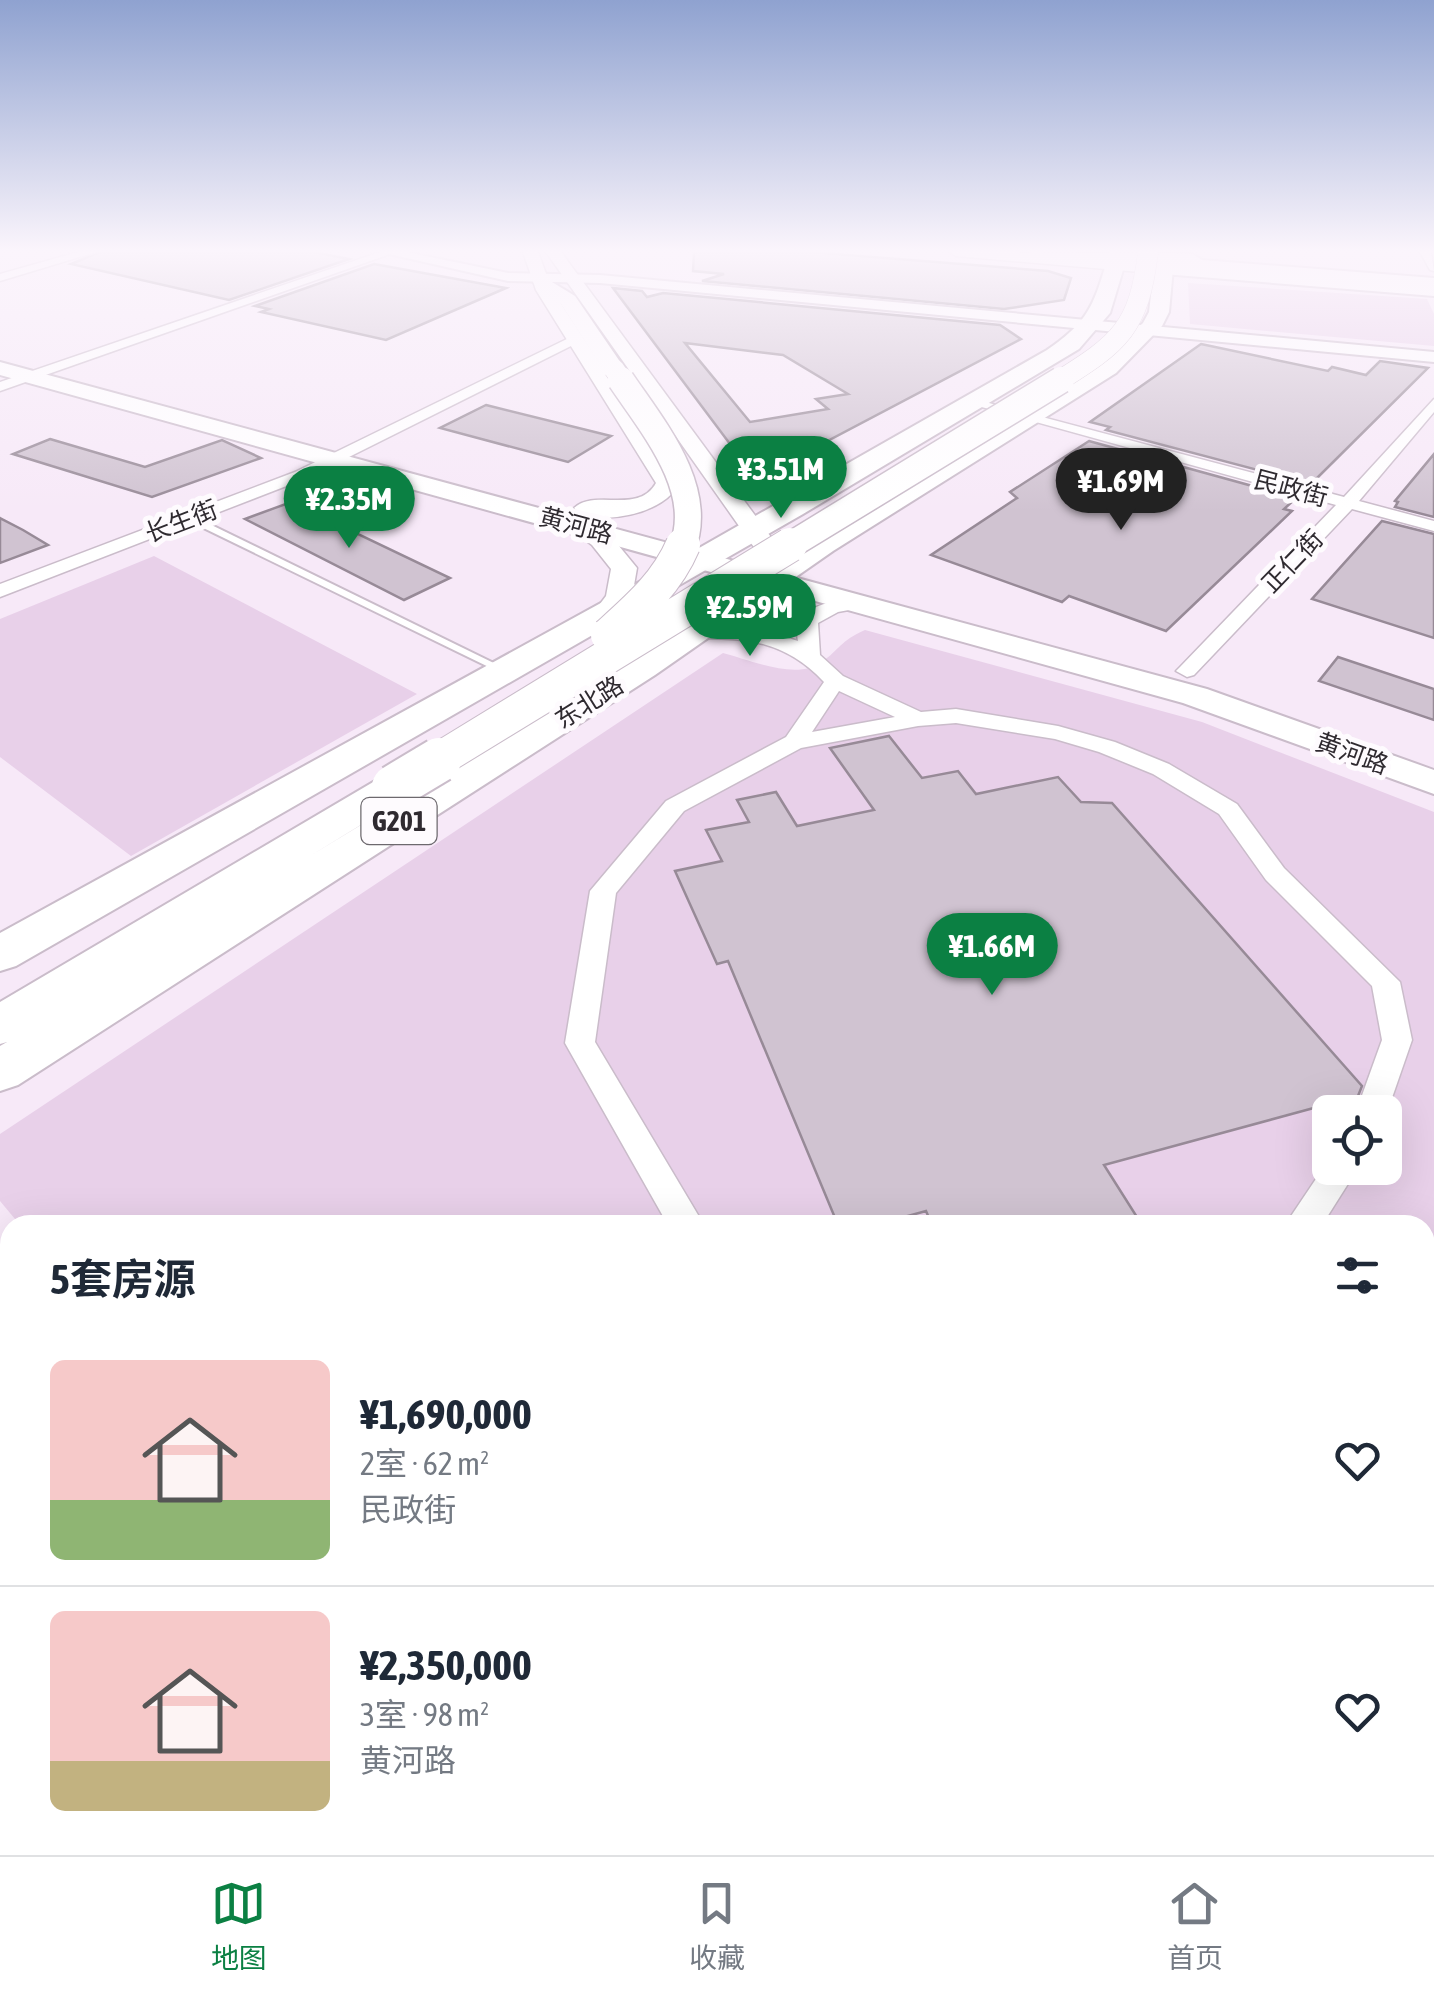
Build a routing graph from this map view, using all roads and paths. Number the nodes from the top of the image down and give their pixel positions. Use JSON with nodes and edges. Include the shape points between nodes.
{"nodes":[{"id":1,"x":145,"y":339,"type":"edge"},
{"id":2,"x":594,"y":339,"type":"edge"},
{"id":3,"x":616,"y":339,"type":"edge"},
{"id":4,"x":1078,"y":339,"type":"edge"},
{"id":5,"x":1099,"y":339,"type":"edge"},
{"id":6,"x":1119,"y":339,"type":"edge"},
{"id":7,"x":1139,"y":339,"type":"edge"},
{"id":8,"x":1261,"y":339,"type":"edge"},
{"id":9,"x":576,"y":340,"type":"joint"},
{"id":10,"x":0,"y":352,"type":"edge"},
{"id":11,"x":1434,"y":355,"type":"edge"},
{"id":12,"x":0,"y":368,"type":"edge"},
{"id":13,"x":60,"y":369,"type":"junction"},
{"id":14,"x":34,"y":377,"type":"junction"},
{"id":15,"x":0,"y":388,"type":"edge"},
{"id":16,"x":974,"y":403,"type":"junction"},
{"id":17,"x":1434,"y":403,"type":"edge"},
{"id":18,"x":1028,"y":418,"type":"junction"},
{"id":19,"x":362,"y":447,"type":"junction"},
{"id":20,"x":336,"y":459,"type":"junction"},
{"id":21,"x":715,"y":476,"type":"junction"},
{"id":22,"x":667,"y":483,"type":"junction"},
{"id":23,"x":734,"y":503,"type":"junction"},
{"id":24,"x":1348,"y":503,"type":"junction"},
{"id":25,"x":790,"y":513,"type":"junction"},
{"id":26,"x":582,"y":517,"type":"junction"},
{"id":27,"x":190,"y":518,"type":"junction"},
{"id":28,"x":1434,"y":526,"type":"edge"},
{"id":29,"x":844,"y":532,"type":"junction"},
{"id":30,"x":729,"y":547,"type":"junction"},
{"id":31,"x":781,"y":569,"type":"junction"},
{"id":32,"x":0,"y":591,"type":"edge"},
{"id":33,"x":858,"y":603,"type":"junction"},
{"id":34,"x":601,"y":629,"type":"junction"},
{"id":35,"x":695,"y":632,"type":"junction"},
{"id":36,"x":810,"y":653,"type":"junction"},
{"id":37,"x":503,"y":670,"type":"junction"},
{"id":38,"x":1186,"y":671,"type":"junction"},
{"id":39,"x":835,"y":682,"type":"junction"},
{"id":40,"x":579,"y":708,"type":"junction"},
{"id":41,"x":424,"y":714,"type":"junction"},
{"id":42,"x":918,"y":719,"type":"junction"},
{"id":43,"x":794,"y":742,"type":"junction"},
{"id":44,"x":1434,"y":756,"type":"edge"},
{"id":45,"x":500,"y":758,"type":"junction"},
{"id":46,"x":384,"y":781,"type":"junction"},
{"id":47,"x":1434,"y":783,"type":"edge"},
{"id":48,"x":0,"y":954,"type":"edge"},
{"id":49,"x":0,"y":995,"type":"edge"},
{"id":50,"x":0,"y":1025,"type":"edge"},
{"id":51,"x":0,"y":1071,"type":"edge"},
{"id":52,"x":1378,"y":1095,"type":"edge"},
{"id":53,"x":1330,"y":1185,"type":"edge"},
{"id":54,"x":680,"y":1215,"type":"edge"},
{"id":55,"x":1309,"y":1215,"type":"edge"}],
"edges":[{"from":1,"to":13,"type":"street"},
{"from":2,"to":34,"type":"highway","bridge":true,"via":[[676,463],[686,484],[690,526],[686,548],[657,590]]},
{"from":3,"to":21,"type":"main road"},
{"from":4,"to":16,"type":"highway","name":"东北路","number":"G201"},
{"from":5,"to":34,"type":"highway","name":"东北路","bridge":true},
{"from":6,"to":46,"type":"highway","name":"东北路","bridge":true},
{"from":7,"to":18,"type":"highway","name":"东北路","number":"G201","via":[[1108,368]]},
{"from":8,"to":11,"type":"street"},
{"from":9,"to":19,"type":"street","name":"长生街"},
{"from":9,"to":22,"type":"main road"},
{"from":10,"to":13,"type":"main road","name":"黄河路"},
{"from":12,"to":14,"type":"main road","name":"黄河路"},
{"from":13,"to":14,"type":"street"},
{"from":13,"to":19,"type":"main road","name":"黄河路"},
{"from":14,"to":15,"type":"street"},
{"from":14,"to":20,"type":"main road","name":"黄河路"},
{"from":16,"to":18,"type":"street","name":"民政街"},
{"from":16,"to":25,"type":"highway","name":"东北路","number":"G201"},
{"from":17,"to":24,"type":"street","name":"正仁街"},
{"from":18,"to":24,"type":"street","name":"民政街"},
{"from":18,"to":29,"type":"highway","name":"东北路","number":"G201"},
{"from":19,"to":20,"type":"street","name":"长生街"},
{"from":19,"to":26,"type":"main road","name":"黄河路"},
{"from":20,"to":26,"type":"main road","name":"黄河路"},
{"from":20,"to":27,"type":"street","name":"长生街"},
{"from":21,"to":22,"type":"main road"},
{"from":21,"to":23,"type":"main road"},
{"from":22,"to":26,"type":"main road","via":[[664,492],[639,506]]},
{"from":23,"to":25,"type":"main road","via":[[762,514]]},
{"from":23,"to":30,"type":"main road"},
{"from":24,"to":28,"type":"street","name":"民政街"},
{"from":24,"to":38,"type":"street","name":"正仁街"},
{"from":25,"to":29,"type":"highway"},
{"from":25,"to":30,"type":"highway","name":"东北路","number":"G201"},
{"from":26,"to":30,"type":"main road","name":"黄河路"},
{"from":26,"to":34,"type":"main road","via":[[624,568],[619,597]]},
{"from":27,"to":32,"type":"street","name":"长生街"},
{"from":27,"to":37,"type":"lane"},
{"from":29,"to":31,"type":"highway","name":"东北路","number":"G201"},
{"from":30,"to":31,"type":"main road","name":"黄河路"},
{"from":30,"to":31,"type":"main road"},
{"from":30,"to":34,"type":"highway","name":"东北路","number":"G201"},
{"from":31,"to":33,"type":"main road","name":"黄河路"},
{"from":31,"to":35,"type":"highway","name":"东北路","number":"G201"},
{"from":31,"to":38,"type":"main road","name":"黄河路"},
{"from":33,"to":36,"type":"street","via":[[809,620]]},
{"from":33,"to":47,"type":"main road","name":"黄河路","via":[[1195,696]]},
{"from":34,"to":37,"type":"highway","name":"东北路","number":"G201"},
{"from":34,"to":46,"type":"highway","name":"东北路"},
{"from":35,"to":36,"type":"street","via":[[756,634]]},
{"from":35,"to":40,"type":"highway","name":"东北路","number":"G201"},
{"from":36,"to":39,"type":"street"},
{"from":37,"to":40,"type":"highway"},
{"from":37,"to":41,"type":"highway","name":"东北路","number":"G201"},
{"from":38,"to":44,"type":"main road","name":"黄河路"},
{"from":39,"to":42,"type":"street"},
{"from":39,"to":43,"type":"street"},
{"from":40,"to":45,"type":"highway","name":"东北路","number":"G201"},
{"from":41,"to":45,"type":"highway"},
{"from":41,"to":48,"type":"highway","name":"东北路","number":"G201"},
{"from":42,"to":43,"type":"street"},
{"from":42,"to":52,"type":"street","via":[[956,716],[1107,747],[1161,769],[1228,809],[1276,874],[1386,982],[1396,1040]]},
{"from":43,"to":54,"type":"street","via":[[675,806],[603,892],[580,1043]]},
{"from":45,"to":51,"type":"highway","name":"东北路","number":"G201"},
{"from":46,"to":49,"type":"highway","name":"东北路"},
{"from":46,"to":50,"type":"highway","name":"东北路"},
{"from":53,"to":55,"type":"street"}]}
